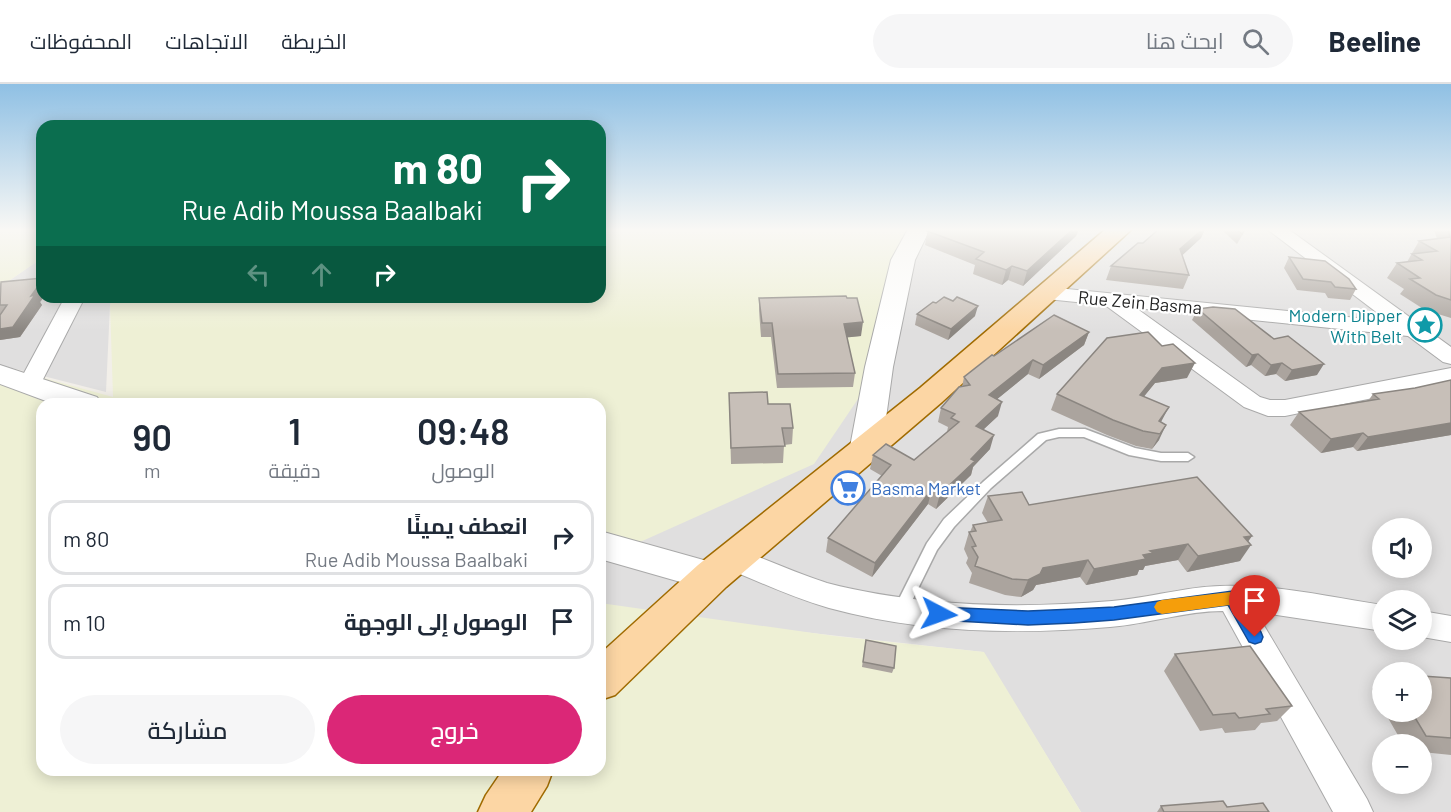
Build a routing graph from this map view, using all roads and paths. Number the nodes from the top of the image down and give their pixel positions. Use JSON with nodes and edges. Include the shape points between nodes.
{"nodes":[{"id":1,"x":903,"y":263,"type":"edge"},
{"id":2,"x":1081,"y":263,"type":"edge"},
{"id":3,"x":1323,"y":263,"type":"edge"},
{"id":4,"x":1047,"y":293,"type":"junction"},
{"id":5,"x":1111,"y":300,"type":"junction"},
{"id":6,"x":72,"y":303,"type":"edge"},
{"id":7,"x":1451,"y":330,"type":"edge"},
{"id":8,"x":1417,"y":332,"type":"junction"},
{"id":9,"x":1451,"y":357,"type":"edge"},
{"id":10,"x":0,"y":374,"type":"edge"},
{"id":11,"x":1451,"y":375,"type":"edge"},
{"id":12,"x":29,"y":386,"type":"junction"},
{"id":13,"x":68,"y":398,"type":"edge"},
{"id":14,"x":866,"y":447,"type":"junction"},
{"id":15,"x":1188,"y":457,"type":"dead end"},
{"id":16,"x":606,"y":546,"type":"edge"},
{"id":17,"x":723,"y":567,"type":"junction"},
{"id":18,"x":1233,"y":598,"type":"junction"},
{"id":19,"x":901,"y":609,"type":"junction"},
{"id":20,"x":1372,"y":616,"type":"edge"},
{"id":21,"x":1432,"y":626,"type":"edge"},
{"id":22,"x":1451,"y":629,"type":"edge"},
{"id":23,"x":606,"y":675,"type":"edge"},
{"id":24,"x":526,"y":776,"type":"edge"},
{"id":25,"x":503,"y":812,"type":"edge"},
{"id":26,"x":1354,"y":812,"type":"edge"}],
"edges":[{"from":1,"to":14,"type":"street"},
{"from":2,"to":4,"type":"main road"},
{"from":3,"to":8,"type":"street"},
{"from":4,"to":5,"type":"street","name":"Rue Zein Basma"},
{"from":4,"to":14,"type":"main road"},
{"from":5,"to":8,"type":"street","name":"Rue Zein Basma"},
{"from":5,"to":11,"type":"street","via":[[1219,380],[1268,408],[1285,408]]},
{"from":6,"to":12,"type":"street"},
{"from":7,"to":8,"type":"street"},
{"from":8,"to":9,"type":"street"},
{"from":10,"to":12,"type":"street"},
{"from":12,"to":13,"type":"street"},
{"from":14,"to":17,"type":"main road"},
{"from":15,"to":19,"type":"lane","via":[[1133,452],[1085,433],[1042,437],[949,523],[932,547]]},
{"from":16,"to":17,"type":"street"},
{"from":17,"to":19,"type":"street","via":[[827,595]]},
{"from":17,"to":23,"type":"main road"},
{"from":18,"to":19,"type":"street","via":[[1114,614],[1028,618]]},
{"from":18,"to":20,"type":"street"},
{"from":18,"to":26,"type":"street"},
{"from":21,"to":22,"type":"street"},
{"from":24,"to":25,"type":"main road"}]}
